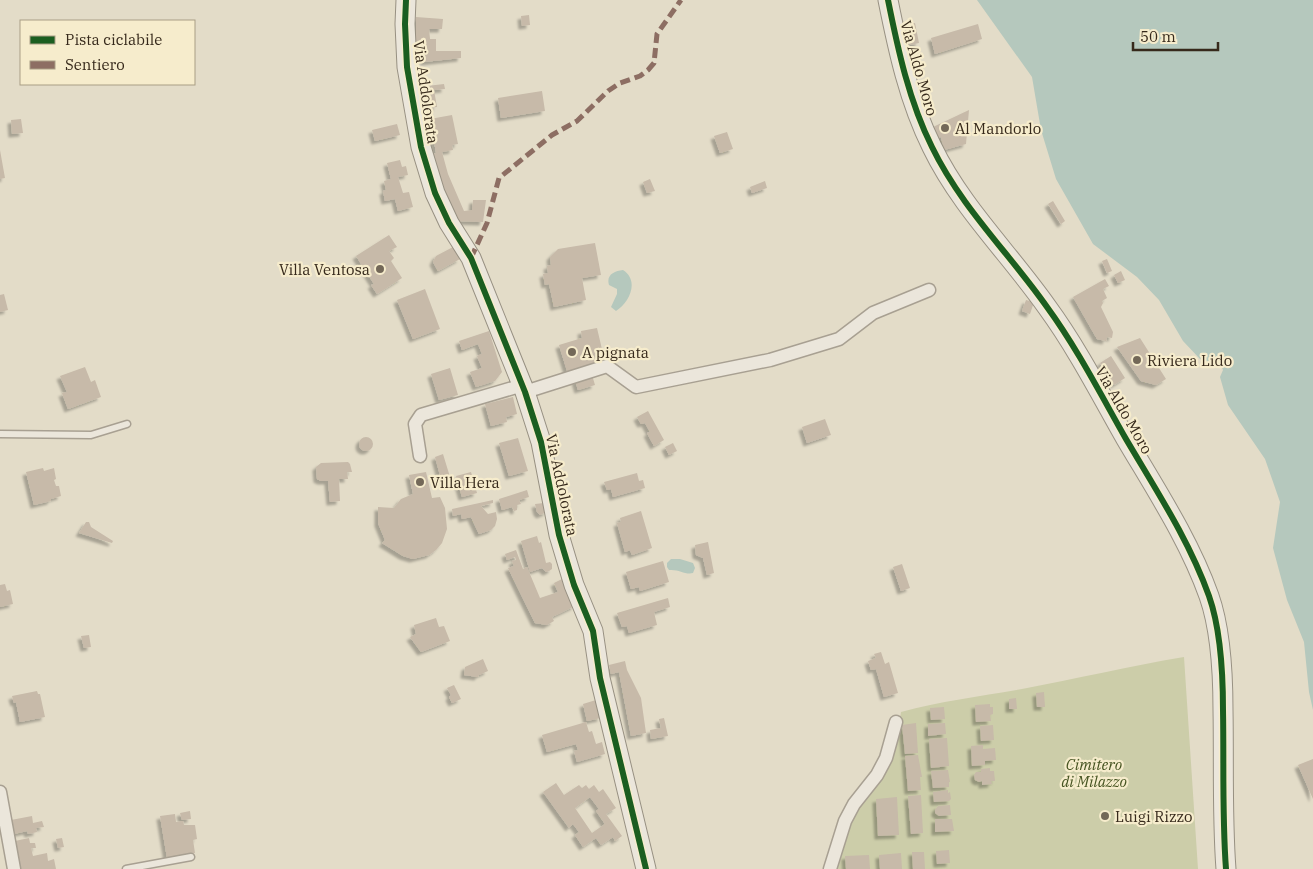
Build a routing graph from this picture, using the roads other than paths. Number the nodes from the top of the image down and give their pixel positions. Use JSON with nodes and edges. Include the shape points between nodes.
{"nodes":[{"id":1,"x":406,"y":0,"type":"edge"},
{"id":2,"x":888,"y":0,"type":"edge"},
{"id":3,"x":929,"y":290,"type":"dead end"},
{"id":4,"x":524,"y":388,"type":"junction"},
{"id":5,"x":127,"y":424,"type":"dead end"},
{"id":6,"x":0,"y":434,"type":"edge"},
{"id":7,"x":420,"y":456,"type":"dead end"},
{"id":8,"x":896,"y":722,"type":"dead end"},
{"id":9,"x":0,"y":792,"type":"edge"},
{"id":10,"x":2,"y":808,"type":"edge"},
{"id":11,"x":191,"y":857,"type":"dead end"},
{"id":12,"x":14,"y":869,"type":"edge"},
{"id":13,"x":126,"y":869,"type":"edge"},
{"id":14,"x":646,"y":869,"type":"edge"},
{"id":15,"x":830,"y":869,"type":"edge"},
{"id":16,"x":1226,"y":869,"type":"edge"}],
"edges":[{"from":1,"to":4,"type":"street","name":"Via Addolorata","via":[[408,67],[426,166],[449,223],[471,258]]},
{"from":2,"to":16,"type":"street","name":"Via Aldo Moro","via":[[908,84],[932,147],[977,220],[1047,307],[1078,356],[1176,525],[1203,581],[1218,637],[1223,679]]},
{"from":3,"to":4,"type":"street","via":[[873,313],[840,339],[770,360],[636,387],[607,366]]},
{"from":4,"to":7,"type":"street","via":[[421,415],[415,424]]},
{"from":4,"to":14,"type":"street","name":"Via Addolorata","via":[[541,442],[559,535],[592,631],[600,678]]},
{"from":5,"to":6,"type":"lane","via":[[90,435]]},
{"from":8,"to":15,"type":"street","via":[[886,758],[845,820]]},
{"from":9,"to":10,"type":"street"},
{"from":10,"to":12,"type":"street"},
{"from":11,"to":13,"type":"lane"}]}
